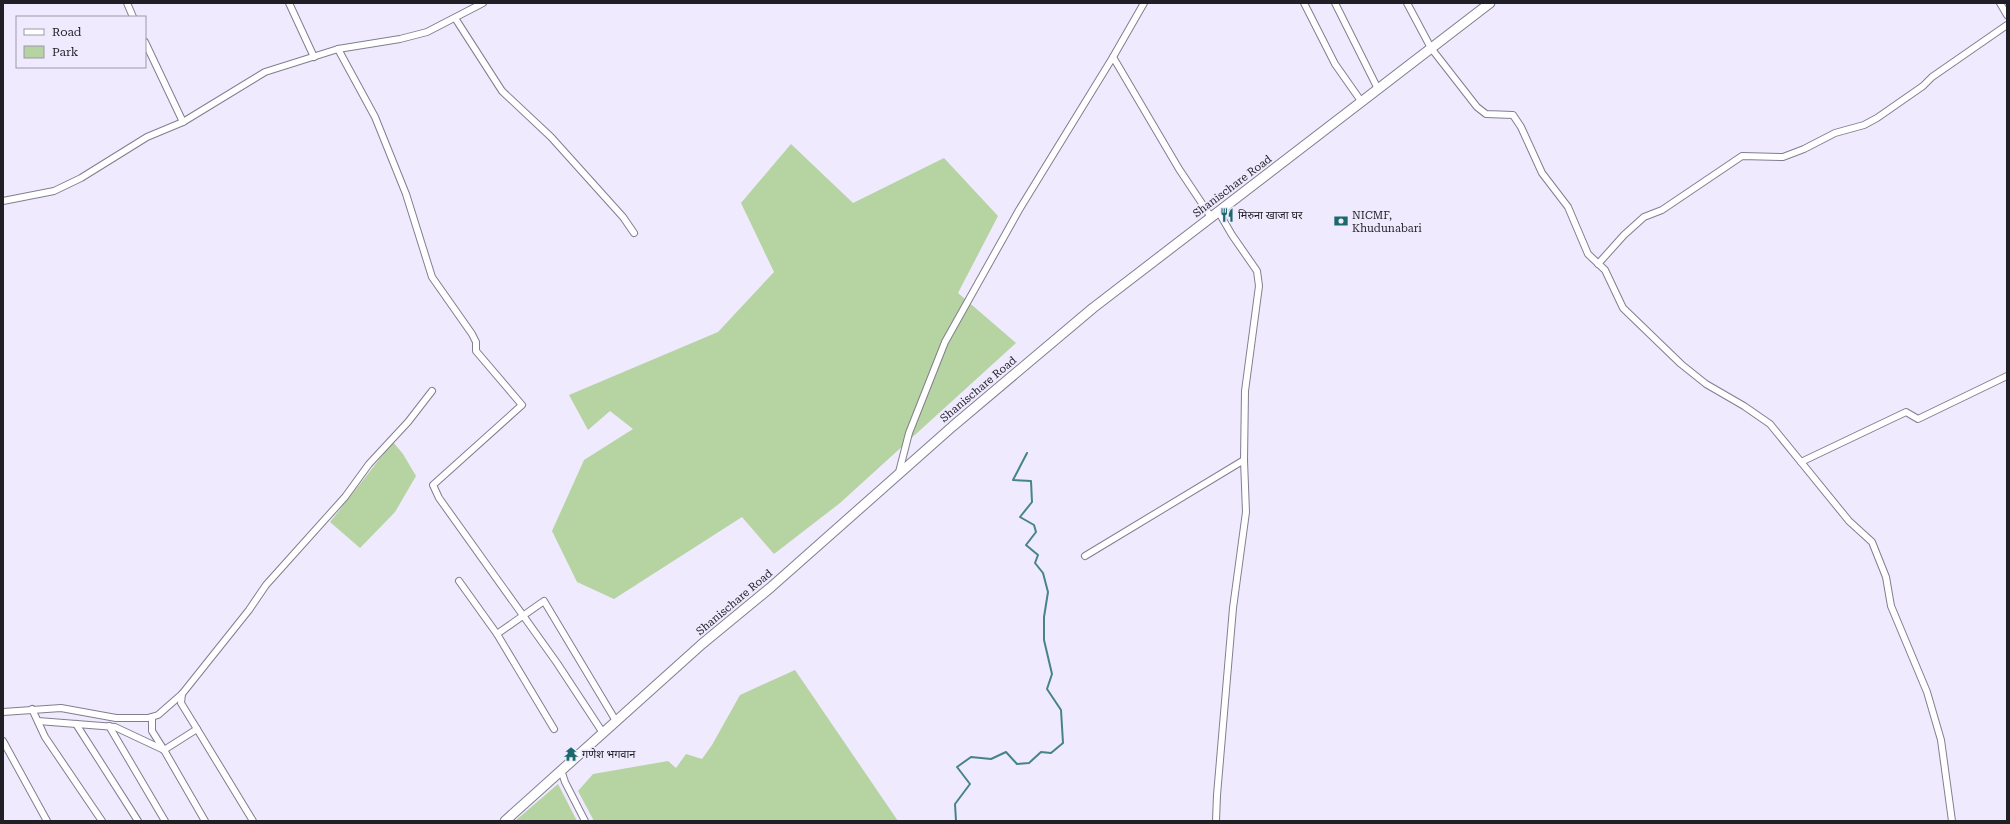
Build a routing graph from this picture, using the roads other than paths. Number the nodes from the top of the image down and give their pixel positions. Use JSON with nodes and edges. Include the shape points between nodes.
{"nodes":[{"id":1,"x":127,"y":3,"type":"edge"},
{"id":2,"x":289,"y":3,"type":"edge"},
{"id":3,"x":483,"y":3,"type":"edge"},
{"id":4,"x":1144,"y":3,"type":"edge"},
{"id":5,"x":1304,"y":3,"type":"edge"},
{"id":6,"x":1335,"y":3,"type":"edge"},
{"id":7,"x":1407,"y":3,"type":"edge"},
{"id":8,"x":1490,"y":3,"type":"edge"},
{"id":9,"x":2000,"y":3,"type":"edge"},
{"id":10,"x":2007,"y":15,"type":"edge"},
{"id":11,"x":133,"y":16,"type":"edge"},
{"id":12,"x":455,"y":18,"type":"junction"},
{"id":13,"x":2007,"y":25,"type":"edge"},
{"id":14,"x":146,"y":44,"type":"edge"},
{"id":15,"x":1431,"y":48,"type":"junction"},
{"id":16,"x":338,"y":49,"type":"junction"},
{"id":17,"x":314,"y":56,"type":"junction"},
{"id":18,"x":1113,"y":58,"type":"junction"},
{"id":19,"x":1378,"y":89,"type":"junction"},
{"id":20,"x":1361,"y":101,"type":"junction"},
{"id":21,"x":183,"y":122,"type":"junction"},
{"id":22,"x":3,"y":201,"type":"edge"},
{"id":23,"x":1214,"y":214,"type":"junction"},
{"id":24,"x":634,"y":233,"type":"dead end"},
{"id":25,"x":1598,"y":264,"type":"junction"},
{"id":26,"x":2007,"y":376,"type":"edge"},
{"id":27,"x":432,"y":391,"type":"dead end"},
{"id":28,"x":1244,"y":460,"type":"junction"},
{"id":29,"x":1801,"y":462,"type":"junction"},
{"id":30,"x":898,"y":476,"type":"junction"},
{"id":31,"x":1085,"y":556,"type":"dead end"},
{"id":32,"x":459,"y":581,"type":"dead end"},
{"id":33,"x":523,"y":615,"type":"junction"},
{"id":34,"x":497,"y":634,"type":"junction"},
{"id":35,"x":182,"y":694,"type":"junction"},
{"id":36,"x":32,"y":708,"type":"junction"},
{"id":37,"x":3,"y":712,"type":"edge"},
{"id":38,"x":152,"y":717,"type":"junction"},
{"id":39,"x":38,"y":721,"type":"junction"},
{"id":40,"x":616,"y":721,"type":"junction"},
{"id":41,"x":76,"y":724,"type":"junction"},
{"id":42,"x":109,"y":726,"type":"junction"},
{"id":43,"x":198,"y":729,"type":"junction"},
{"id":44,"x":554,"y":729,"type":"dead end"},
{"id":45,"x":603,"y":733,"type":"junction"},
{"id":46,"x":3,"y":741,"type":"edge"},
{"id":47,"x":164,"y":750,"type":"junction"},
{"id":48,"x":561,"y":770,"type":"junction"},
{"id":49,"x":47,"y":821,"type":"edge"},
{"id":50,"x":102,"y":821,"type":"edge"},
{"id":51,"x":138,"y":821,"type":"edge"},
{"id":52,"x":165,"y":821,"type":"edge"},
{"id":53,"x":205,"y":821,"type":"edge"},
{"id":54,"x":252,"y":821,"type":"edge"},
{"id":55,"x":505,"y":821,"type":"edge"},
{"id":56,"x":585,"y":821,"type":"edge"},
{"id":57,"x":1216,"y":821,"type":"edge"},
{"id":58,"x":1952,"y":821,"type":"edge"}],
"edges":[{"from":1,"to":11,"type":"street"},
{"from":2,"to":17,"type":"street"},
{"from":3,"to":12,"type":"street"},
{"from":4,"to":18,"type":"street"},
{"from":5,"to":20,"type":"street","via":[[1335,64]]},
{"from":6,"to":19,"type":"street"},
{"from":7,"to":15,"type":"street"},
{"from":8,"to":15,"type":"street","name":"Shanischare Road"},
{"from":9,"to":10,"type":"street"},
{"from":12,"to":16,"type":"street","via":[[427,32]]},
{"from":12,"to":24,"type":"street","via":[[502,91],[551,137],[623,217]]},
{"from":13,"to":25,"type":"street","via":[[1932,77],[1924,86],[1864,125],[1835,133],[1783,157],[1742,156],[1662,210],[1644,216]]},
{"from":14,"to":21,"type":"street"},
{"from":15,"to":19,"type":"street","name":"Shanischare Road"},
{"from":15,"to":25,"type":"street","via":[[1477,107],[1486,114],[1513,115],[1542,173],[1568,207],[1588,254]]},
{"from":16,"to":17,"type":"street"},
{"from":16,"to":33,"type":"street","via":[[375,117],[406,194],[432,277],[472,334],[476,351],[522,405],[433,485]]},
{"from":17,"to":21,"type":"street","via":[[265,72]]},
{"from":18,"to":23,"type":"street","via":[[1179,169]]},
{"from":18,"to":30,"type":"street","via":[[1016,215],[945,342],[911,426]]},
{"from":19,"to":20,"type":"street","name":"Shanischare Road"},
{"from":20,"to":23,"type":"street","name":"Shanischare Road"},
{"from":21,"to":22,"type":"street","via":[[146,137],[81,178],[54,191]]},
{"from":23,"to":28,"type":"street","via":[[1257,271],[1259,286],[1245,391]]},
{"from":23,"to":30,"type":"street","name":"Shanischare Road","via":[[1092,308]]},
{"from":25,"to":29,"type":"street","via":[[1605,270],[1623,308],[1681,364],[1706,384],[1770,424]]},
{"from":26,"to":29,"type":"street","via":[[1918,419],[1906,412]]},
{"from":27,"to":35,"type":"street","via":[[408,422],[369,464],[345,497],[266,585]]},
{"from":28,"to":31,"type":"street"},
{"from":28,"to":57,"type":"street","via":[[1246,512],[1233,608]]},
{"from":29,"to":58,"type":"street","via":[[1849,521],[1872,542],[1886,577],[1891,606],[1927,692],[1935,719],[1941,740]]},
{"from":30,"to":40,"type":"street","name":"Shanischare Road"},
{"from":32,"to":34,"type":"street"},
{"from":33,"to":34,"type":"street"},
{"from":33,"to":40,"type":"street","via":[[544,601]]},
{"from":33,"to":45,"type":"street"},
{"from":34,"to":44,"type":"street"},
{"from":35,"to":38,"type":"street","via":[[164,711]]},
{"from":35,"to":43,"type":"street","via":[[181,703]]},
{"from":36,"to":37,"type":"street"},
{"from":36,"to":38,"type":"street","via":[[61,708],[116,718]]},
{"from":36,"to":39,"type":"street"},
{"from":38,"to":47,"type":"street","via":[[152,731]]},
{"from":39,"to":41,"type":"street"},
{"from":39,"to":50,"type":"street","via":[[45,737]]},
{"from":40,"to":45,"type":"street","name":"Shanischare Road"},
{"from":41,"to":42,"type":"street"},
{"from":41,"to":51,"type":"street"},
{"from":42,"to":47,"type":"street"},
{"from":42,"to":52,"type":"street"},
{"from":43,"to":47,"type":"street"},
{"from":43,"to":54,"type":"street"},
{"from":45,"to":48,"type":"street","name":"Shanischare Road"},
{"from":46,"to":49,"type":"street"},
{"from":47,"to":53,"type":"street"},
{"from":48,"to":55,"type":"street","name":"Shanischare Road"},
{"from":48,"to":56,"type":"street"}]}
